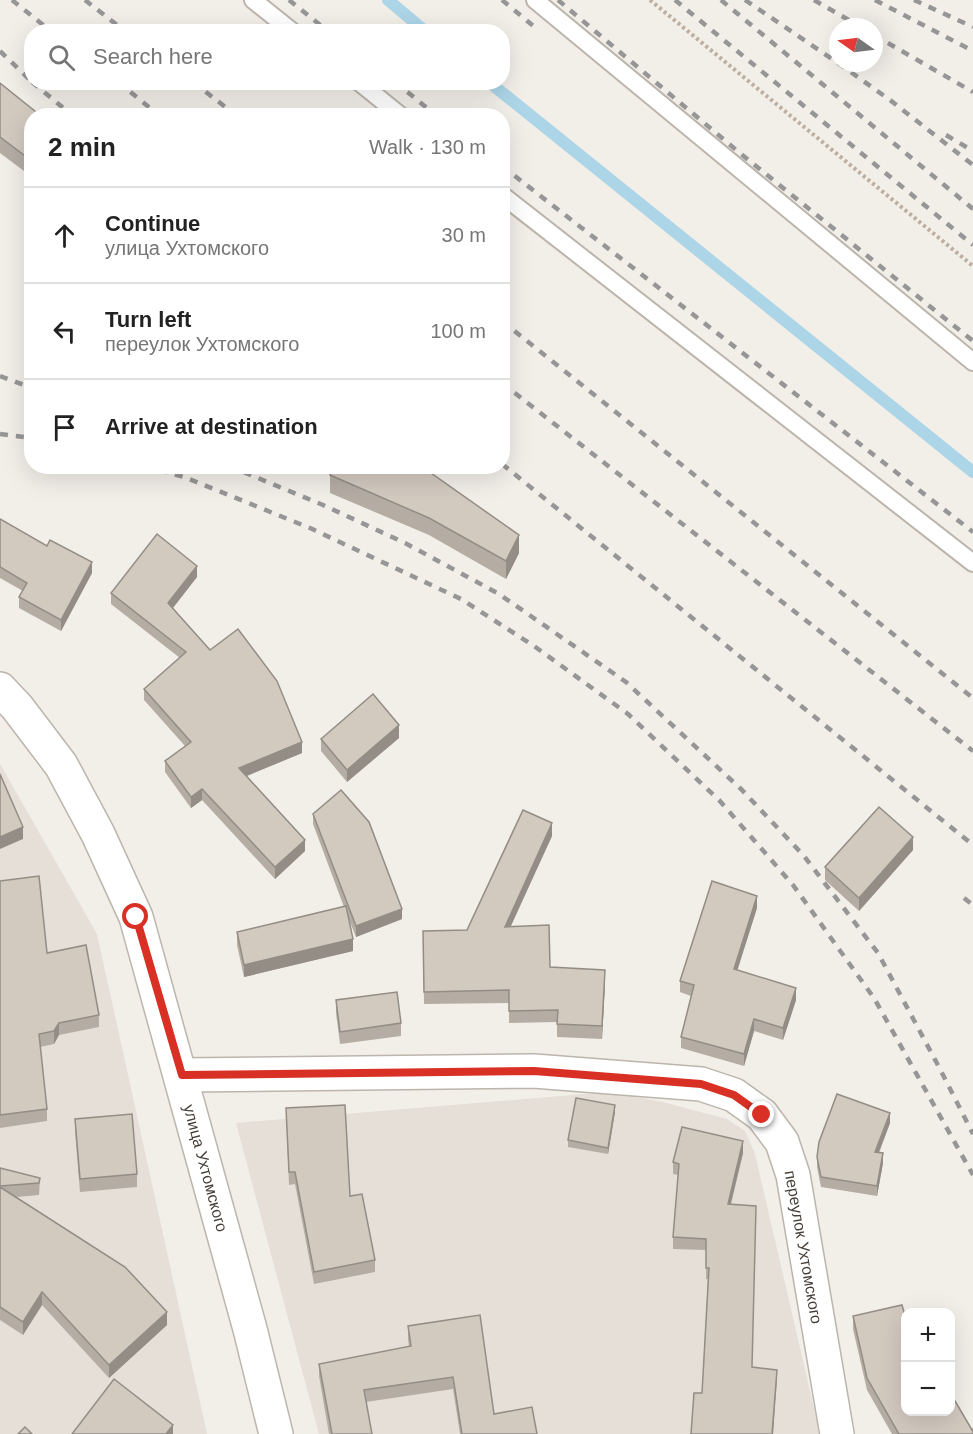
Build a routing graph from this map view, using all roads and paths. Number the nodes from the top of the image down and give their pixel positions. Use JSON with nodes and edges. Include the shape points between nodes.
{"nodes":[{"id":1,"x":253,"y":0,"type":"edge"},
{"id":2,"x":535,"y":0,"type":"edge"},
{"id":3,"x":650,"y":0,"type":"edge"},
{"id":4,"x":283,"y":24,"type":"edge"},
{"id":5,"x":368,"y":90,"type":"edge"},
{"id":6,"x":391,"y":108,"type":"edge"},
{"id":7,"x":510,"y":201,"type":"edge"},
{"id":8,"x":973,"y":266,"type":"edge"},
{"id":9,"x":973,"y":362,"type":"edge"},
{"id":10,"x":973,"y":563,"type":"edge"},
{"id":11,"x":0,"y":689,"type":"edge"},
{"id":12,"x":182,"y":1075,"type":"junction"},
{"id":13,"x":273,"y":1432,"type":"edge"},
{"id":14,"x":837,"y":1434,"type":"edge"}],
"edges":[{"from":1,"to":4,"type":"lane"},
{"from":2,"to":9,"type":"lane"},
{"from":3,"to":8,"type":"path"},
{"from":5,"to":6,"type":"lane"},
{"from":7,"to":10,"type":"lane"},
{"from":11,"to":12,"type":"street","name":"улица Ухтомского","via":[[61,765],[98,834],[136,917]]},
{"from":12,"to":13,"type":"street","name":"улица Ухтомского","via":[[250,1329]]},
{"from":12,"to":14,"type":"street","name":"переулок Ухтомского","via":[[534,1071],[701,1084],[734,1095],[762,1115],[782,1142],[793,1175]]}]}
